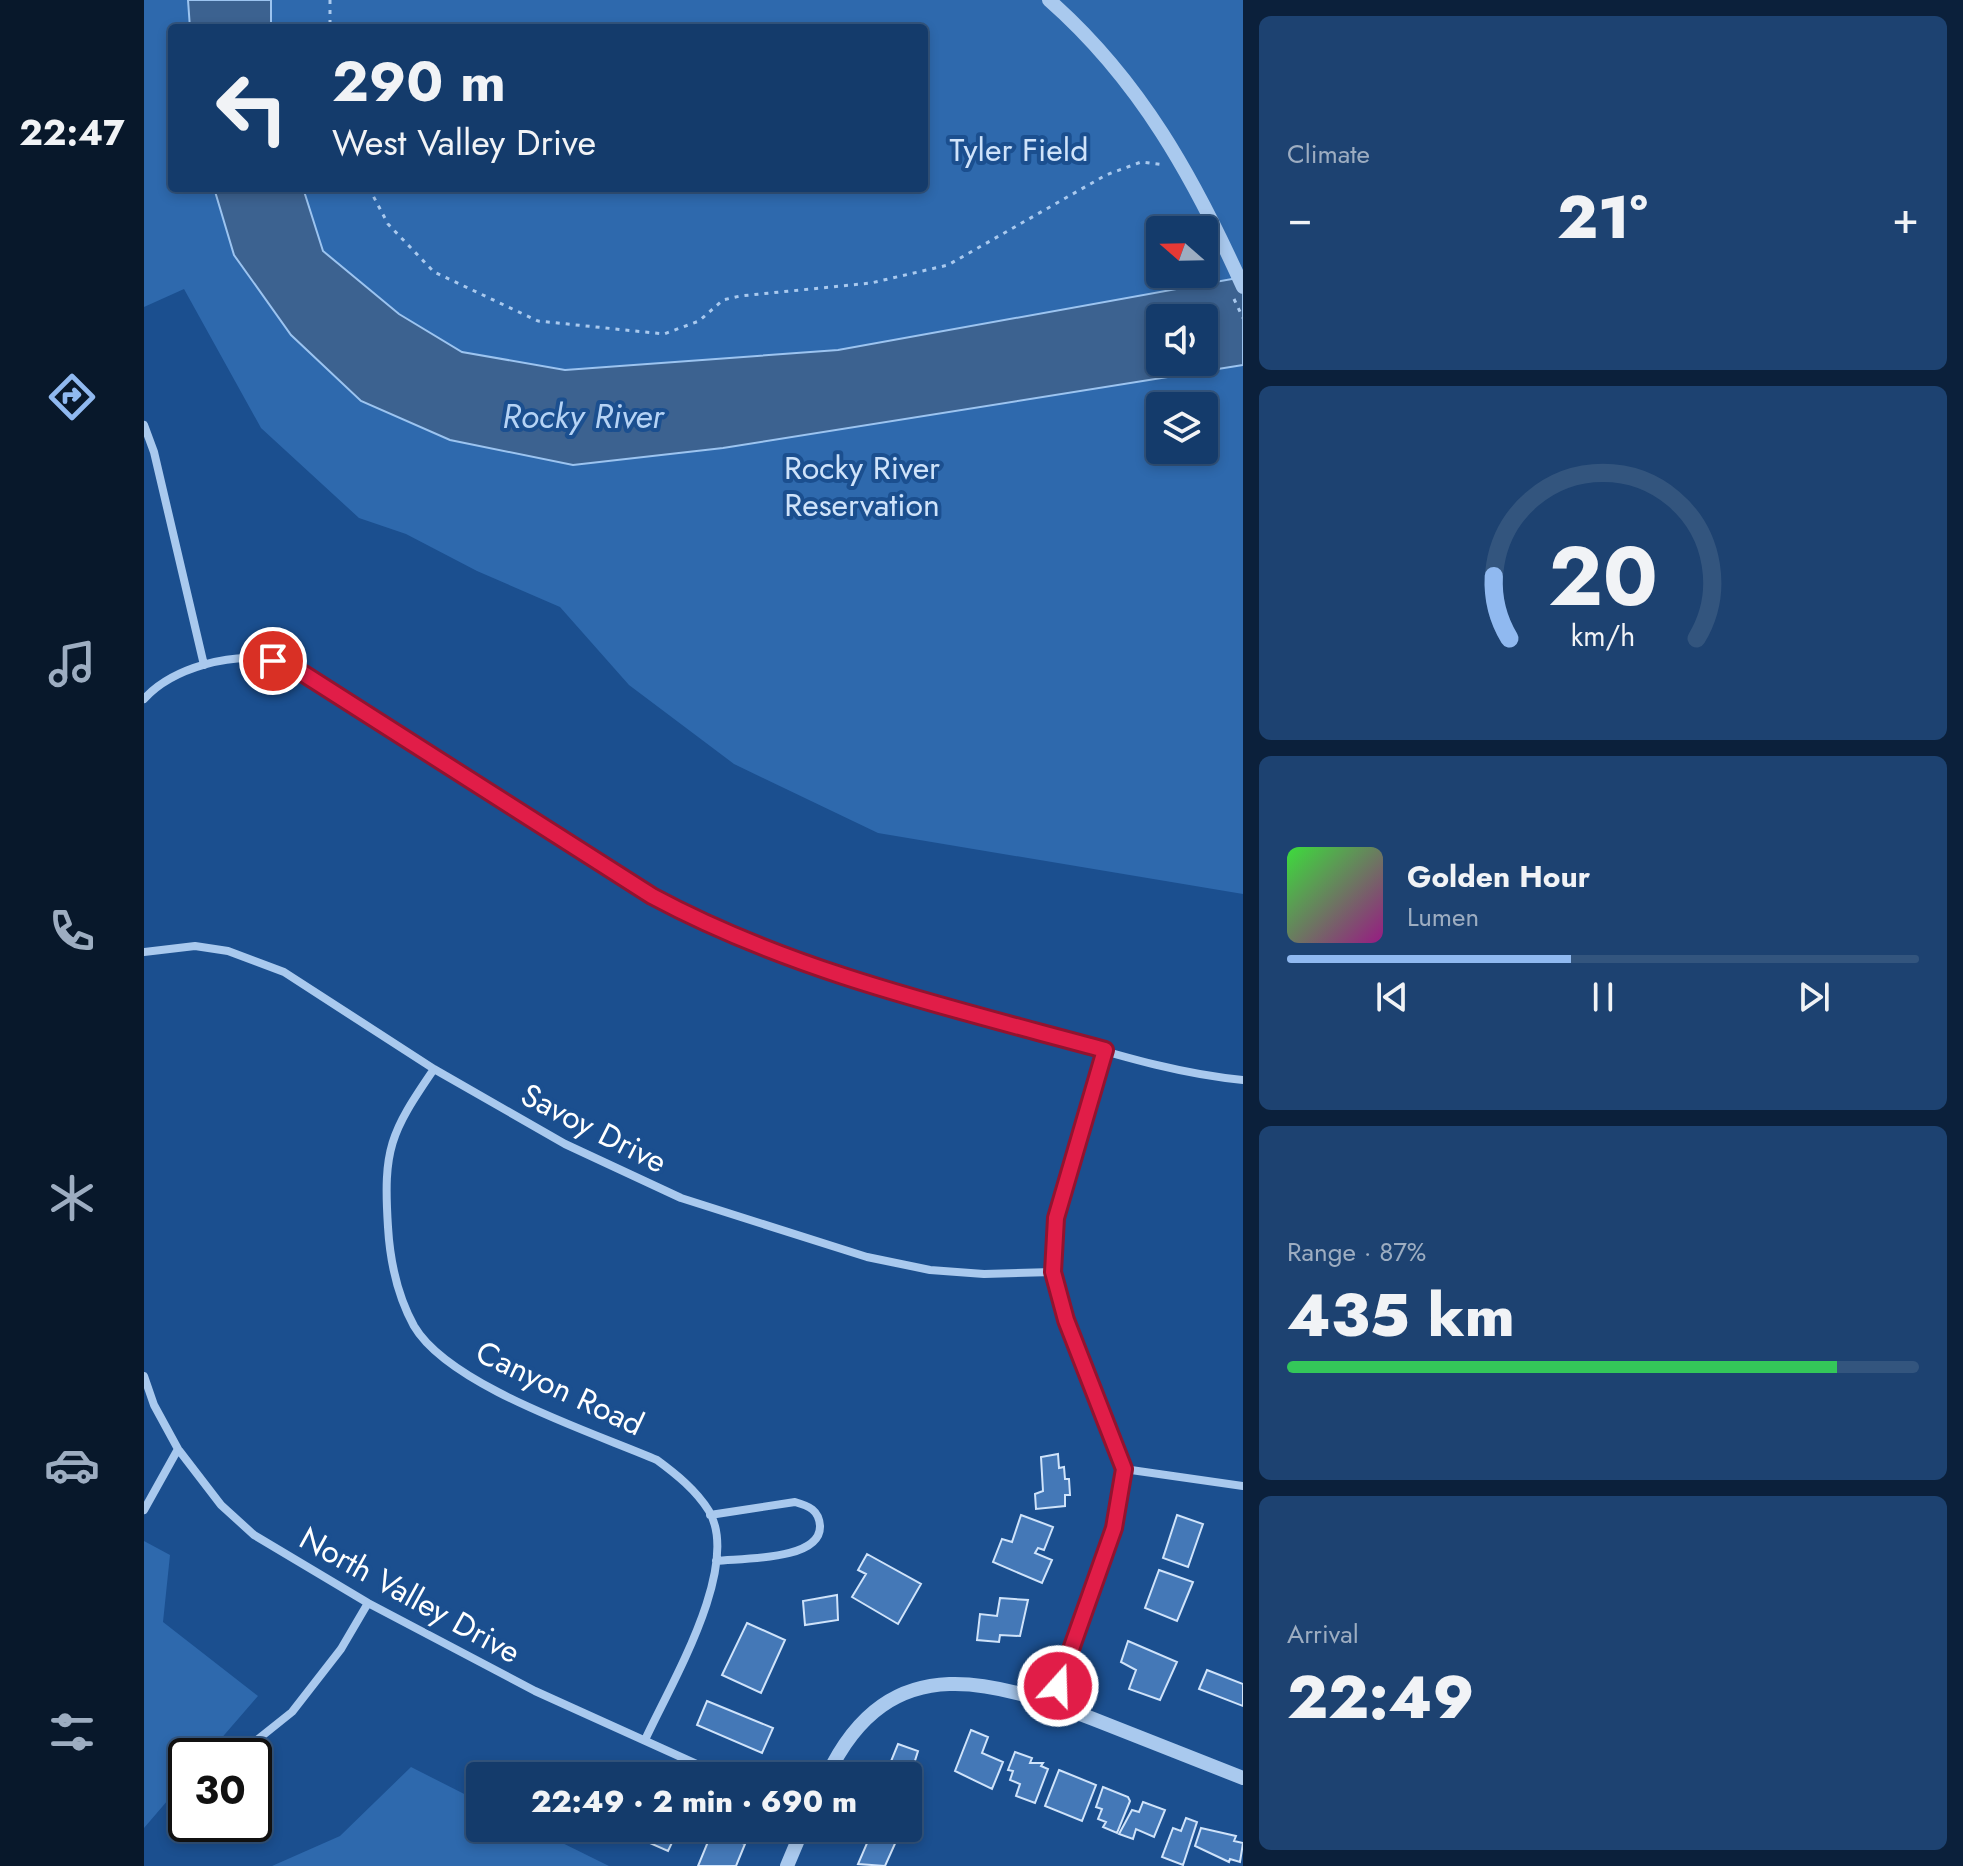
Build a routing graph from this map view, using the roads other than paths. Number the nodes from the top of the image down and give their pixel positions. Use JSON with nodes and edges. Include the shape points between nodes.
{"nodes":[{"id":1,"x":1049,"y":0,"type":"edge"},
{"id":2,"x":1243,"y":287,"type":"edge"},
{"id":3,"x":144,"y":425,"type":"edge"},
{"id":4,"x":204,"y":665,"type":"junction"},
{"id":5,"x":144,"y":699,"type":"edge"},
{"id":6,"x":144,"y":952,"type":"edge"},
{"id":7,"x":1105,"y":1050,"type":"junction"},
{"id":8,"x":434,"y":1069,"type":"junction"},
{"id":9,"x":1243,"y":1080,"type":"edge"},
{"id":10,"x":1053,"y":1272,"type":"junction"},
{"id":11,"x":144,"y":1376,"type":"edge"},
{"id":12,"x":178,"y":1449,"type":"junction"},
{"id":13,"x":1124,"y":1469,"type":"junction"},
{"id":14,"x":1243,"y":1486,"type":"edge"},
{"id":15,"x":144,"y":1510,"type":"edge"},
{"id":16,"x":710,"y":1515,"type":"junction"},
{"id":17,"x":716,"y":1561,"type":"junction"},
{"id":18,"x":368,"y":1603,"type":"junction"},
{"id":19,"x":1052,"y":1702,"type":"junction"},
{"id":20,"x":260,"y":1738,"type":"edge"},
{"id":21,"x":645,"y":1740,"type":"junction"},
{"id":22,"x":693,"y":1762,"type":"edge"},
{"id":23,"x":834,"y":1762,"type":"edge"},
{"id":24,"x":1243,"y":1778,"type":"edge"},
{"id":25,"x":797,"y":1842,"type":"edge"},
{"id":26,"x":787,"y":1866,"type":"edge"}],
"edges":[{"from":1,"to":2,"type":"street","via":[[1087,33],[1158,122]]},
{"from":3,"to":4,"type":"street"},
{"from":4,"to":5,"type":"street","via":[[158,684]]},
{"from":4,"to":7,"type":"street","via":[[273,661],[304,674],[652,896],[703,923],[834,974]]},
{"from":6,"to":8,"type":"street","name":"Savoy Drive","via":[[195,946],[228,951],[284,972]]},
{"from":7,"to":9,"type":"street","via":[[1181,1071]]},
{"from":7,"to":10,"type":"street","via":[[1056,1218]]},
{"from":8,"to":10,"type":"street","name":"Savoy Drive","via":[[601,1164],[773,1230],[930,1270]]},
{"from":8,"to":16,"type":"street","name":"Canyon Road","via":[[398,1121],[385,1179],[390,1264],[415,1326],[439,1354],[476,1381],[657,1460],[678,1475]]},
{"from":10,"to":13,"type":"street","via":[[1066,1320]]},
{"from":11,"to":12,"type":"street","name":"North Valley Drive"},
{"from":12,"to":15,"type":"street"},
{"from":12,"to":18,"type":"street","name":"North Valley Drive","via":[[221,1505],[254,1535]]},
{"from":13,"to":14,"type":"street"},
{"from":13,"to":19,"type":"street","via":[[1114,1528]]},
{"from":16,"to":17,"type":"street","name":"Canyon Road","via":[[717,1537]]},
{"from":16,"to":17,"type":"street","via":[[795,1502],[817,1513],[820,1522],[812,1544],[799,1552]]},
{"from":17,"to":21,"type":"street","name":"Canyon Road","via":[[704,1609]]},
{"from":18,"to":20,"type":"street","via":[[341,1649],[292,1712]]},
{"from":18,"to":21,"type":"street","name":"North Valley Drive","via":[[535,1691]]},
{"from":19,"to":23,"type":"street","via":[[969,1682],[929,1685],[891,1700],[864,1720]]},
{"from":19,"to":24,"type":"street"},
{"from":21,"to":22,"type":"street","name":"North Valley Drive"},
{"from":25,"to":26,"type":"street"}]}
